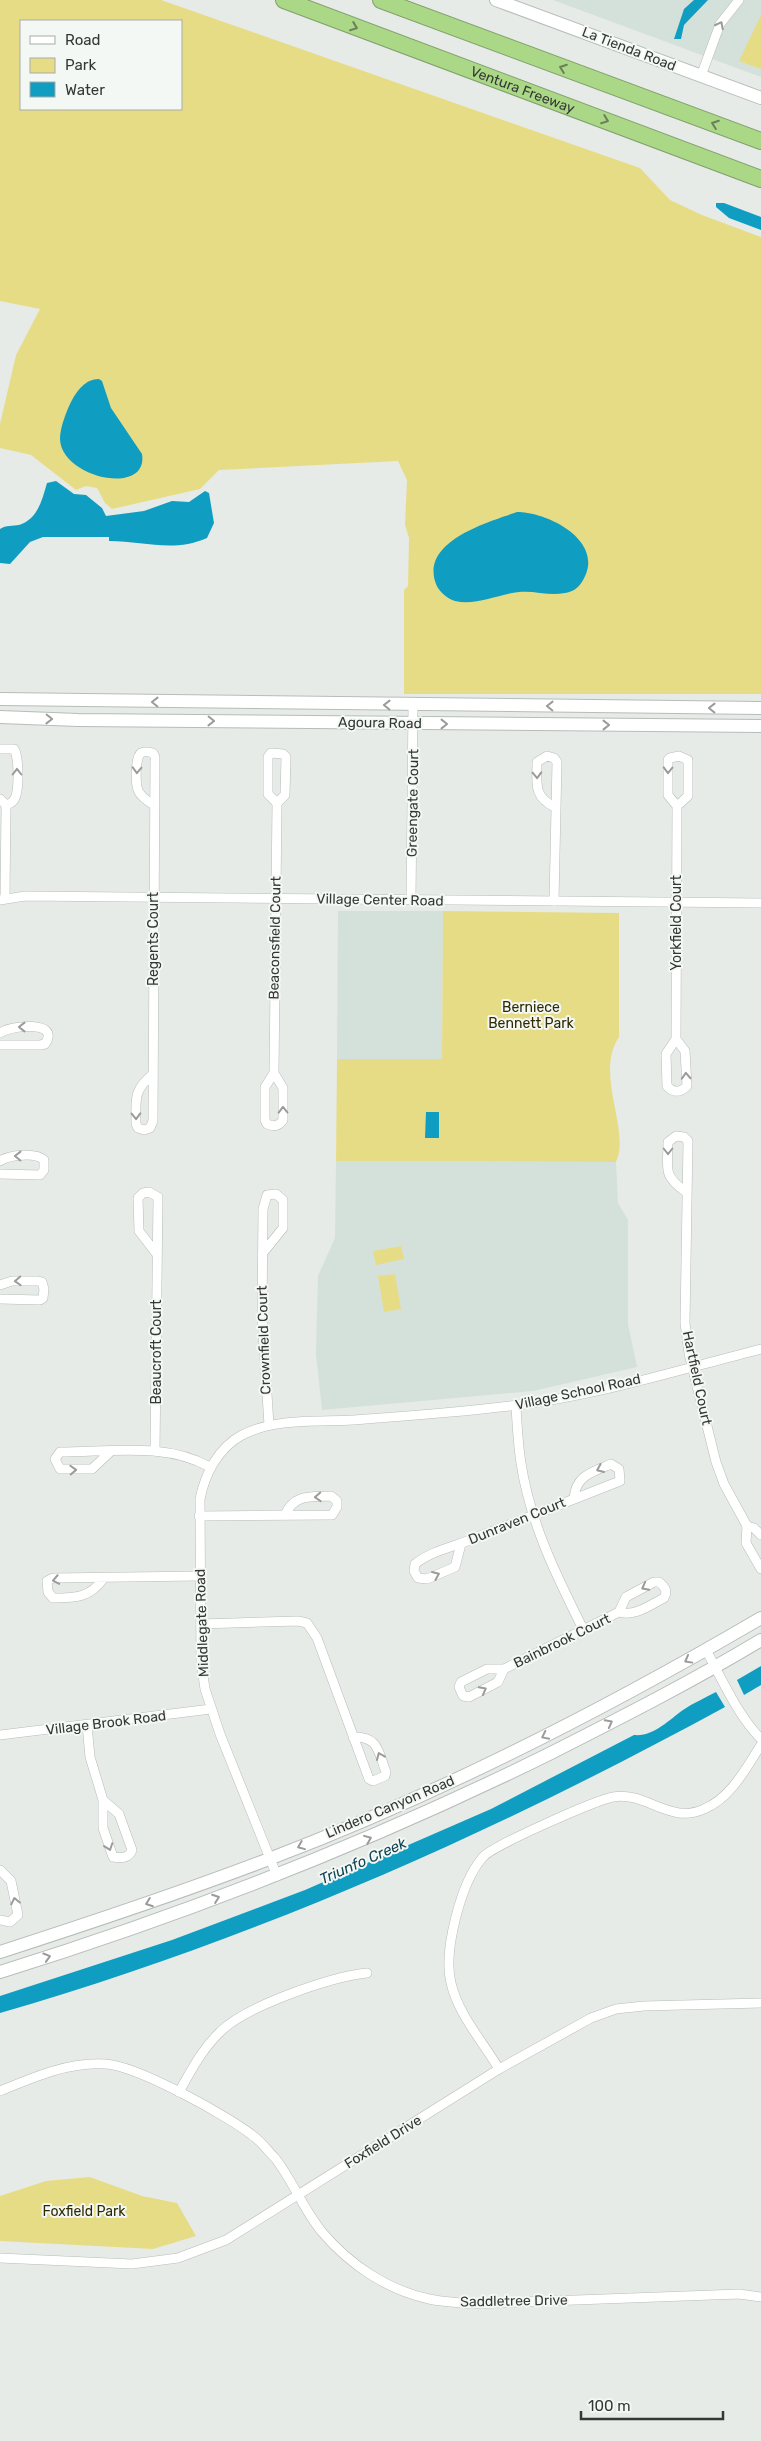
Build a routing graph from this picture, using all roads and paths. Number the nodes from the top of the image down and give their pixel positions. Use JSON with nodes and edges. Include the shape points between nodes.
{"nodes":[{"id":1,"x":284,"y":0,"type":"edge"},
{"id":2,"x":381,"y":0,"type":"edge"},
{"id":3,"x":496,"y":0,"type":"edge"},
{"id":4,"x":739,"y":0,"type":"edge"},
{"id":5,"x":701,"y":76,"type":"junction"},
{"id":6,"x":761,"y":98,"type":"edge"},
{"id":7,"x":761,"y":141,"type":"edge"},
{"id":8,"x":761,"y":179,"type":"edge"},
{"id":9,"x":0,"y":699,"type":"edge"},
{"id":10,"x":414,"y":705,"type":"junction"},
{"id":11,"x":761,"y":708,"type":"edge"},
{"id":12,"x":0,"y":717,"type":"edge"},
{"id":13,"x":414,"y":724,"type":"junction"},
{"id":14,"x":761,"y":726,"type":"edge"},
{"id":15,"x":0,"y":749,"type":"edge"},
{"id":16,"x":3,"y":802,"type":"edge"},
{"id":17,"x":277,"y":803,"type":"junction"},
{"id":18,"x":154,"y":805,"type":"junction"},
{"id":19,"x":677,"y":806,"type":"junction"},
{"id":20,"x":554,"y":807,"type":"junction"},
{"id":21,"x":154,"y":898,"type":"junction"},
{"id":22,"x":276,"y":898,"type":"junction"},
{"id":23,"x":3,"y":899,"type":"edge"},
{"id":24,"x":411,"y":900,"type":"junction"},
{"id":25,"x":554,"y":901,"type":"junction"},
{"id":26,"x":676,"y":902,"type":"junction"},
{"id":27,"x":761,"y":903,"type":"edge"},
{"id":28,"x":0,"y":1033,"type":"edge"},
{"id":29,"x":676,"y":1039,"type":"junction"},
{"id":30,"x":0,"y":1045,"type":"edge"},
{"id":31,"x":274,"y":1073,"type":"junction"},
{"id":32,"x":153,"y":1074,"type":"junction"},
{"id":33,"x":0,"y":1161,"type":"edge"},
{"id":34,"x":0,"y":1174,"type":"edge"},
{"id":35,"x":686,"y":1192,"type":"junction"},
{"id":36,"x":156,"y":1253,"type":"junction"},
{"id":37,"x":262,"y":1254,"type":"junction"},
{"id":38,"x":0,"y":1284,"type":"edge"},
{"id":39,"x":0,"y":1299,"type":"edge"},
{"id":40,"x":761,"y":1349,"type":"edge"},
{"id":41,"x":692,"y":1367,"type":"junction"},
{"id":42,"x":516,"y":1406,"type":"junction"},
{"id":43,"x":303,"y":1423,"type":"joint"},
{"id":44,"x":269,"y":1425,"type":"junction"},
{"id":45,"x":155,"y":1451,"type":"junction"},
{"id":46,"x":110,"y":1452,"type":"junction"},
{"id":47,"x":210,"y":1467,"type":"junction"},
{"id":48,"x":574,"y":1499,"type":"junction"},
{"id":49,"x":285,"y":1515,"type":"junction"},
{"id":50,"x":534,"y":1515,"type":"junction"},
{"id":51,"x":199,"y":1516,"type":"junction"},
{"id":52,"x":746,"y":1526,"type":"junction"},
{"id":53,"x":761,"y":1535,"type":"edge"},
{"id":54,"x":461,"y":1544,"type":"junction"},
{"id":55,"x":761,"y":1569,"type":"edge"},
{"id":56,"x":200,"y":1576,"type":"junction"},
{"id":57,"x":104,"y":1578,"type":"junction"},
{"id":58,"x":619,"y":1612,"type":"junction"},
{"id":59,"x":761,"y":1618,"type":"edge"},
{"id":60,"x":201,"y":1624,"type":"junction"},
{"id":61,"x":584,"y":1631,"type":"junction"},
{"id":62,"x":761,"y":1640,"type":"edge"},
{"id":63,"x":706,"y":1650,"type":"junction"},
{"id":64,"x":716,"y":1667,"type":"junction"},
{"id":65,"x":504,"y":1669,"type":"junction"},
{"id":66,"x":211,"y":1709,"type":"junction"},
{"id":67,"x":87,"y":1725,"type":"junction"},
{"id":68,"x":0,"y":1735,"type":"edge"},
{"id":69,"x":353,"y":1738,"type":"junction"},
{"id":70,"x":761,"y":1739,"type":"edge"},
{"id":71,"x":761,"y":1745,"type":"edge"},
{"id":72,"x":103,"y":1800,"type":"junction"},
{"id":73,"x":270,"y":1858,"type":"junction"},
{"id":74,"x":0,"y":1870,"type":"edge"},
{"id":75,"x":277,"y":1876,"type":"junction"},
{"id":76,"x":0,"y":1920,"type":"edge"},
{"id":77,"x":0,"y":1952,"type":"edge"},
{"id":78,"x":0,"y":1972,"type":"edge"},
{"id":79,"x":367,"y":1973,"type":"dead end"},
{"id":80,"x":761,"y":2004,"type":"edge"},
{"id":81,"x":499,"y":2069,"type":"junction"},
{"id":82,"x":0,"y":2091,"type":"edge"},
{"id":83,"x":179,"y":2092,"type":"junction"},
{"id":84,"x":298,"y":2195,"type":"junction"},
{"id":85,"x":0,"y":2258,"type":"edge"},
{"id":86,"x":761,"y":2297,"type":"edge"}],
"edges":[{"from":1,"to":8,"type":"highway","name":"Ventura Freeway","one_way":true},
{"from":7,"to":2,"type":"highway","one_way":true},
{"from":3,"to":5,"type":"street","name":"La Tienda Road"},
{"from":5,"to":4,"type":"street","one_way":true,"via":[[720,24]]},
{"from":5,"to":6,"type":"street","name":"La Tienda Road"},
{"from":10,"to":9,"type":"street","name":"Agoura Road","one_way":true},
{"from":11,"to":10,"type":"street","name":"Agoura Road","one_way":true},
{"from":10,"to":13,"type":"street","name":"Greengate Court"},
{"from":12,"to":13,"type":"street","name":"Agoura Road","one_way":true},
{"from":13,"to":14,"type":"street","name":"Agoura Road","one_way":true},
{"from":13,"to":24,"type":"street","name":"Greengate Court"},
{"from":16,"to":15,"type":"street","one_way":true,"via":[[13,802],[17,794],[17,755],[14,749]]},
{"from":16,"to":23,"type":"street"},
{"from":17,"to":17,"type":"street","name":"Beaconsfield Court","via":[[285,795],[286,757],[271,753],[268,757],[268,794]]},
{"from":17,"to":22,"type":"street","name":"Beaconsfield Court"},
{"from":18,"to":18,"type":"street","name":"Regents Court","one_way":true,"via":[[156,757],[153,753],[140,753],[136,785],[143,797]]},
{"from":18,"to":21,"type":"street","name":"Regents Court"},
{"from":19,"to":19,"type":"street","name":"Yorkfield Court","one_way":true,"via":[[688,796],[688,760],[679,756],[668,760],[668,795]]},
{"from":19,"to":26,"type":"street","name":"Yorkfield Court"},
{"from":20,"to":20,"type":"street","one_way":true,"via":[[557,762],[546,756],[537,762],[537,792]]},
{"from":20,"to":25,"type":"street"},
{"from":21,"to":22,"type":"street","name":"Village Center Road"},
{"from":21,"to":23,"type":"street","name":"Village Center Road"},
{"from":21,"to":32,"type":"street","name":"Regents Court"},
{"from":22,"to":24,"type":"street","name":"Village Center Road"},
{"from":22,"to":31,"type":"street","name":"Beaconsfield Court"},
{"from":24,"to":25,"type":"street","name":"Village Center Road"},
{"from":25,"to":26,"type":"street","name":"Village Center Road"},
{"from":26,"to":27,"type":"street","name":"Village Center Road"},
{"from":26,"to":29,"type":"street","name":"Yorkfield Court"},
{"from":30,"to":28,"type":"street","one_way":true,"via":[[40,1045],[45,1044],[48,1036],[40,1026],[14,1026]]},
{"from":29,"to":29,"type":"street","name":"Yorkfield Court","one_way":true,"via":[[666,1054],[667,1086],[677,1092],[687,1086],[684,1051]]},
{"from":31,"to":31,"type":"street","name":"Beaconsfield Court","one_way":true,"via":[[265,1087],[265,1120],[273,1126],[283,1120],[283,1088]]},
{"from":32,"to":32,"type":"street","name":"Regents Court","one_way":true,"via":[[136,1093],[136,1124],[144,1130],[150,1128],[153,1121]]},
{"from":34,"to":33,"type":"street","one_way":true,"via":[[40,1175],[44,1170],[44,1160],[38,1156],[7,1156]]},
{"from":35,"to":35,"type":"street","name":"Hartfield Court","one_way":true,"via":[[688,1141],[676,1136],[668,1142],[668,1175]]},
{"from":35,"to":41,"type":"street","name":"Hartfield Court","via":[[685,1323]]},
{"from":36,"to":36,"type":"street","name":"Beaucroft Court","via":[[158,1197],[149,1192],[138,1198],[138,1226]]},
{"from":36,"to":45,"type":"street","name":"Beaucroft Court"},
{"from":37,"to":37,"type":"street","name":"Crownfield Court","via":[[264,1200],[267,1195],[276,1194],[283,1200],[282,1228]]},
{"from":37,"to":44,"type":"street","name":"Crownfield Court","via":[[263,1362]]},
{"from":39,"to":38,"type":"street","one_way":true,"via":[[40,1300],[44,1289],[42,1282],[38,1281]]},
{"from":40,"to":41,"type":"street","name":"Village School Road"},
{"from":41,"to":42,"type":"street","name":"Village School Road"},
{"from":41,"to":52,"type":"street","name":"Hartfield Court","via":[[716,1462]]},
{"from":42,"to":43,"type":"street","name":"Village School Road"},
{"from":42,"to":50,"type":"street","via":[[521,1464]]},
{"from":43,"to":44,"type":"street","name":"Middlegate Road"},
{"from":44,"to":47,"type":"street","name":"Middlegate Road","via":[[241,1436],[226,1447]]},
{"from":45,"to":46,"type":"street"},
{"from":45,"to":47,"type":"street","via":[[189,1457]]},
{"from":46,"to":46,"type":"street","one_way":true,"via":[[60,1452],[55,1460],[60,1469],[92,1469]]},
{"from":47,"to":51,"type":"street","name":"Middlegate Road","via":[[203,1482]]},
{"from":48,"to":48,"type":"street","name":"Dunraven Court","one_way":true,"via":[[620,1481],[619,1469],[611,1464],[583,1476],[574,1490]]},
{"from":48,"to":50,"type":"street","name":"Dunraven Court"},
{"from":49,"to":49,"type":"street","one_way":true,"via":[[332,1515],[337,1501],[331,1496],[299,1497],[289,1505]]},
{"from":49,"to":51,"type":"street"},
{"from":50,"to":54,"type":"street","name":"Dunraven Court"},
{"from":50,"to":61,"type":"street","via":[[555,1574]]},
{"from":51,"to":56,"type":"street","name":"Middlegate Road"},
{"from":52,"to":53,"type":"street"},
{"from":52,"to":55,"type":"street","name":"Hartfield Court","via":[[746,1543]]},
{"from":54,"to":54,"type":"street","name":"Dunraven Court","one_way":true,"via":[[421,1559],[415,1564],[418,1578],[427,1579],[455,1566]]},
{"from":56,"to":57,"type":"street"},
{"from":56,"to":60,"type":"street","name":"Middlegate Road"},
{"from":57,"to":57,"type":"street","one_way":true,"via":[[53,1578],[47,1587],[53,1598],[79,1598]]},
{"from":58,"to":58,"type":"street","name":"Bainbrook Court","one_way":true,"via":[[635,1613],[664,1598],[665,1587],[654,1582],[626,1597]]},
{"from":58,"to":61,"type":"street","name":"Bainbrook Court"},
{"from":59,"to":63,"type":"street","name":"Lindero Canyon Road"},
{"from":60,"to":66,"type":"street","name":"Middlegate Road","via":[[201,1661]]},
{"from":60,"to":69,"type":"street","via":[[298,1620],[307,1623],[317,1638]]},
{"from":61,"to":65,"type":"street","name":"Bainbrook Court"},
{"from":62,"to":64,"type":"street","name":"Lindero Canyon Road"},
{"from":63,"to":64,"type":"street"},
{"from":63,"to":73,"type":"street","name":"Lindero Canyon Road","one_way":true,"via":[[548,1735],[448,1783]]},
{"from":64,"to":70,"type":"street","via":[[733,1701]]},
{"from":75,"to":64,"type":"street","name":"Lindero Canyon Road","one_way":true,"via":[[494,1781]]},
{"from":65,"to":65,"type":"street","name":"Bainbrook Court","one_way":true,"via":[[487,1669],[461,1682],[459,1687],[463,1696],[469,1697],[498,1682]]},
{"from":66,"to":67,"type":"street","name":"Village Brook Road"},
{"from":66,"to":73,"type":"street","name":"Middlegate Road"},
{"from":67,"to":68,"type":"street","name":"Village Brook Road"},
{"from":67,"to":72,"type":"street","via":[[92,1766]]},
{"from":69,"to":69,"type":"street","one_way":true,"via":[[369,1779],[373,1781],[385,1776],[373,1741]]},
{"from":71,"to":81,"type":"street","via":[[732,1788],[704,1810],[676,1814],[639,1799],[615,1797],[589,1805],[483,1857],[464,1891],[448,1958],[450,1982],[456,1999]]},
{"from":72,"to":72,"type":"street","one_way":true,"via":[[103,1828],[112,1857],[128,1856],[132,1850],[118,1814]]},
{"from":73,"to":75,"type":"street","name":"Middlegate Road"},
{"from":73,"to":77,"type":"street","name":"Lindero Canyon Road","one_way":true,"via":[[103,1919]]},
{"from":76,"to":74,"type":"street","one_way":true,"via":[[10,1922],[18,1915],[11,1881]]},
{"from":78,"to":75,"type":"street","name":"Lindero Canyon Road","one_way":true,"via":[[103,1940]]},
{"from":79,"to":83,"type":"street","via":[[281,1998],[246,2013],[220,2031],[204,2050]]},
{"from":80,"to":81,"type":"street","name":"Foxfield Drive","via":[[616,2009],[591,2018]]},
{"from":81,"to":84,"type":"street","name":"Foxfield Drive"},
{"from":82,"to":83,"type":"street","name":"Saddletree Drive","via":[[78,2064],[107,2064],[136,2071]]},
{"from":83,"to":84,"type":"street","name":"Saddletree Drive","via":[[256,2138],[275,2159]]},
{"from":84,"to":85,"type":"street","name":"Foxfield Drive","via":[[226,2240],[178,2258],[120,2264]]},
{"from":84,"to":86,"type":"street","name":"Saddletree Drive","via":[[321,2231],[355,2264],[391,2287],[428,2299],[470,2304],[739,2294]]}]}
